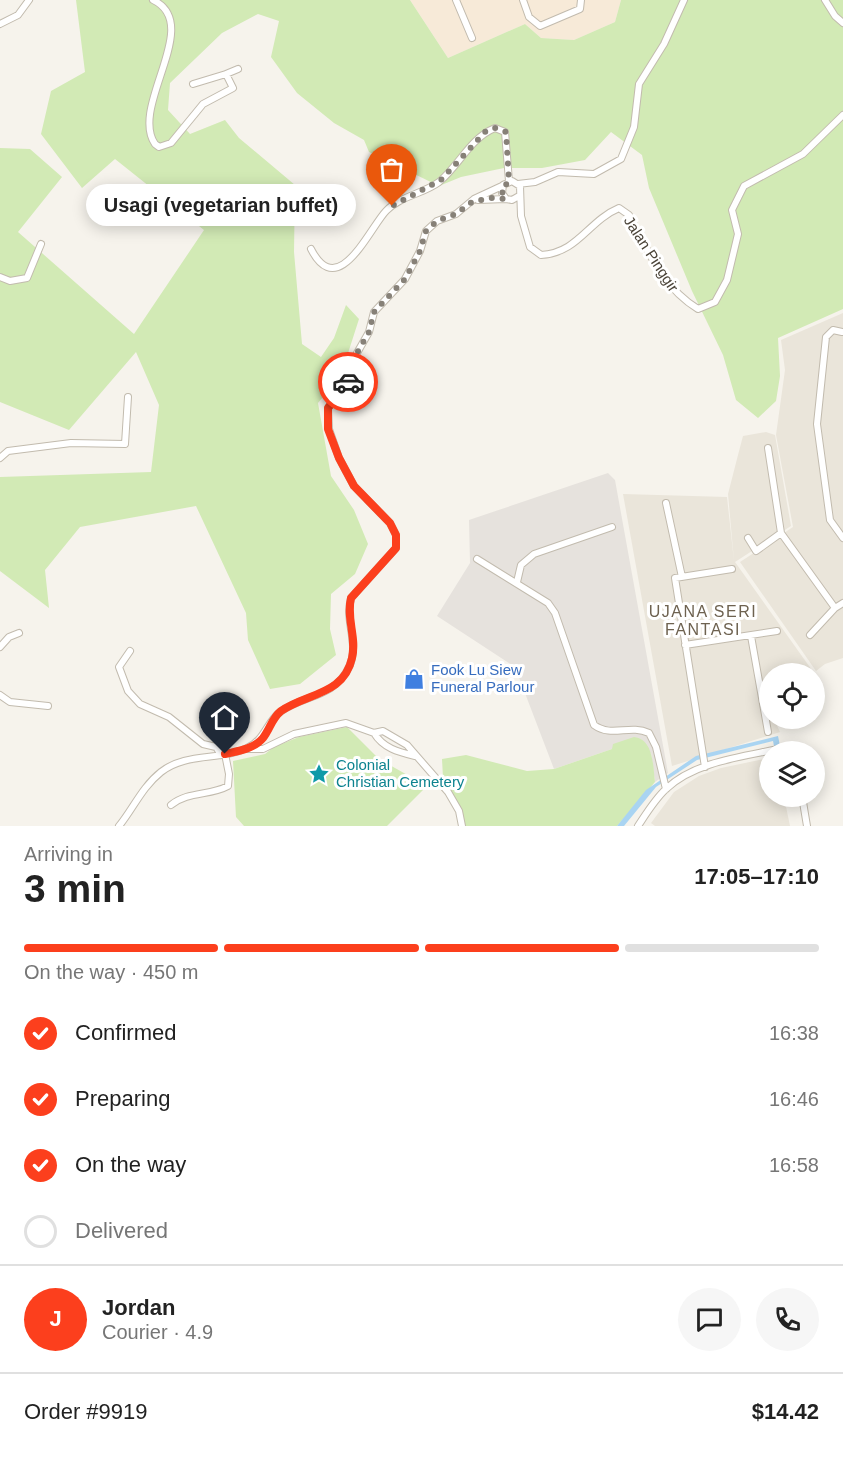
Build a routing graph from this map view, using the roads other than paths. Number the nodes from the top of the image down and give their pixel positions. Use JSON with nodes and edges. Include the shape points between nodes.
{"nodes":[{"id":1,"x":29,"y":0,"type":"edge"},
{"id":2,"x":153,"y":0,"type":"edge"},
{"id":3,"x":456,"y":0,"type":"edge"},
{"id":4,"x":581,"y":0,"type":"edge"},
{"id":5,"x":684,"y":0,"type":"edge"},
{"id":6,"x":825,"y":0,"type":"edge"},
{"id":7,"x":525,"y":1,"type":"edge"},
{"id":8,"x":843,"y":23,"type":"edge"},
{"id":9,"x":0,"y":24,"type":"edge"},
{"id":10,"x":472,"y":38,"type":"dead end"},
{"id":11,"x":238,"y":69,"type":"dead end"},
{"id":12,"x":226,"y":74,"type":"junction"},
{"id":13,"x":193,"y":84,"type":"dead end"},
{"id":14,"x":843,"y":115,"type":"edge"},
{"id":15,"x":509,"y":181,"type":"junction"},
{"id":16,"x":535,"y":182,"type":"junction"},
{"id":17,"x":518,"y":184,"type":"junction"},
{"id":18,"x":502,"y":186,"type":"junction"},
{"id":19,"x":520,"y":195,"type":"junction"},
{"id":20,"x":507,"y":199,"type":"junction"},
{"id":21,"x":472,"y":202,"type":"junction"},
{"id":22,"x":521,"y":216,"type":"junction"},
{"id":23,"x":41,"y":244,"type":"dead end"},
{"id":24,"x":311,"y":249,"type":"dead end"},
{"id":25,"x":0,"y":277,"type":"edge"},
{"id":26,"x":842,"y":332,"type":"edge"},
{"id":27,"x":128,"y":398,"type":"dead end"},
{"id":28,"x":768,"y":448,"type":"dead end"},
{"id":29,"x":0,"y":458,"type":"edge"},
{"id":30,"x":666,"y":503,"type":"dead end"},
{"id":31,"x":612,"y":527,"type":"dead end"},
{"id":32,"x":780,"y":533,"type":"junction"},
{"id":33,"x":748,"y":538,"type":"dead end"},
{"id":34,"x":843,"y":538,"type":"edge"},
{"id":35,"x":477,"y":559,"type":"dead end"},
{"id":36,"x":732,"y":569,"type":"dead end"},
{"id":37,"x":678,"y":578,"type":"junction"},
{"id":38,"x":517,"y":582,"type":"junction"},
{"id":39,"x":843,"y":603,"type":"edge"},
{"id":40,"x":835,"y":608,"type":"junction"},
{"id":41,"x":777,"y":632,"type":"dead end"},
{"id":42,"x":19,"y":633,"type":"dead end"},
{"id":43,"x":810,"y":635,"type":"dead end"},
{"id":44,"x":751,"y":636,"type":"junction"},
{"id":45,"x":685,"y":645,"type":"junction"},
{"id":46,"x":0,"y":647,"type":"edge"},
{"id":47,"x":130,"y":651,"type":"dead end"},
{"id":48,"x":0,"y":695,"type":"edge"},
{"id":49,"x":48,"y":706,"type":"dead end"},
{"id":50,"x":768,"y":732,"type":"dead end"},
{"id":51,"x":374,"y":733,"type":"junction"},
{"id":52,"x":246,"y":749,"type":"junction"},
{"id":53,"x":223,"y":754,"type":"junction"},
{"id":54,"x":759,"y":754,"type":"edge"},
{"id":55,"x":415,"y":756,"type":"junction"},
{"id":56,"x":705,"y":767,"type":"junction"},
{"id":57,"x":665,"y":786,"type":"junction"},
{"id":58,"x":171,"y":805,"type":"dead end"},
{"id":59,"x":804,"y":807,"type":"edge"},
{"id":60,"x":119,"y":826,"type":"edge"},
{"id":61,"x":462,"y":826,"type":"edge"},
{"id":62,"x":638,"y":826,"type":"edge"},
{"id":63,"x":807,"y":826,"type":"edge"}],
"edges":[{"from":1,"to":9,"type":"street","via":[[18,15]]},
{"from":2,"to":12,"type":"street","via":[[167,12],[172,35],[154,92],[149,127],[155,144],[159,147],[171,142],[203,104],[233,88]]},
{"from":3,"to":10,"type":"street"},
{"from":4,"to":7,"type":"street","via":[[580,9],[544,25],[536,24],[530,17]]},
{"from":5,"to":16,"type":"street","via":[[664,44],[639,84],[634,127],[621,159],[594,174],[558,172]]},
{"from":6,"to":8,"type":"street"},
{"from":11,"to":12,"type":"street"},
{"from":12,"to":13,"type":"street"},
{"from":14,"to":22,"type":"street","name":"Jalan Pinggir","via":[[802,154],[744,186],[732,210],[738,234],[727,280],[715,302],[698,309],[666,284],[629,215],[619,208],[607,213],[557,254],[541,255],[530,247]]},
{"from":15,"to":17,"type":"street"},
{"from":15,"to":18,"type":"street"},
{"from":15,"to":24,"type":"street","via":[[506,132],[495,128],[480,136],[437,184],[392,206],[354,256],[333,268],[318,262]]},
{"from":16,"to":17,"type":"street"},
{"from":16,"to":19,"type":"street"},
{"from":17,"to":19,"type":"street"},
{"from":18,"to":20,"type":"street"},
{"from":18,"to":21,"type":"street"},
{"from":19,"to":20,"type":"street"},
{"from":19,"to":22,"type":"street","name":"Jalan Pinggir"},
{"from":20,"to":21,"type":"street"},
{"from":20,"to":22,"type":"street","name":"Jalan Pinggir"},
{"from":21,"to":52,"type":"street","via":[[426,231],[405,279],[374,312],[348,382],[328,408],[328,429],[339,458],[354,486],[390,523],[396,535],[396,548],[351,598],[348,609],[354,645],[350,664],[341,680],[328,691],[279,713],[263,737]]},
{"from":23,"to":25,"type":"street","via":[[27,278],[10,282]]},
{"from":26,"to":34,"type":"street","via":[[826,337],[817,424],[830,520]]},
{"from":27,"to":29,"type":"street","via":[[125,444],[71,443],[8,451]]},
{"from":28,"to":32,"type":"street"},
{"from":30,"to":37,"type":"street"},
{"from":31,"to":38,"type":"street","via":[[534,554],[521,566]]},
{"from":32,"to":33,"type":"street","via":[[756,551]]},
{"from":32,"to":40,"type":"street"},
{"from":35,"to":38,"type":"street"},
{"from":36,"to":37,"type":"street"},
{"from":37,"to":45,"type":"street"},
{"from":38,"to":57,"type":"street","via":[[549,603],[555,613],[594,725],[611,733],[635,729],[649,733]]},
{"from":39,"to":40,"type":"street"},
{"from":40,"to":43,"type":"street"},
{"from":41,"to":44,"type":"street"},
{"from":42,"to":46,"type":"street"},
{"from":44,"to":45,"type":"street"},
{"from":44,"to":50,"type":"street"},
{"from":45,"to":56,"type":"street"},
{"from":47,"to":53,"type":"street","via":[[118,667],[128,691],[140,704],[170,717],[203,744],[216,747]]},
{"from":48,"to":49,"type":"street","via":[[10,702]]},
{"from":51,"to":52,"type":"street","via":[[346,723],[294,734],[263,749]]},
{"from":51,"to":55,"type":"street","via":[[380,742]]},
{"from":51,"to":55,"type":"street","via":[[383,731],[407,745]]},
{"from":52,"to":53,"type":"street"},
{"from":53,"to":58,"type":"street","via":[[228,786],[180,798]]},
{"from":53,"to":60,"type":"street","via":[[191,758],[161,771]]},
{"from":54,"to":56,"type":"street"},
{"from":55,"to":61,"type":"street","via":[[448,792]]},
{"from":56,"to":57,"type":"street"},
{"from":57,"to":62,"type":"street"},
{"from":59,"to":63,"type":"street"}]}
